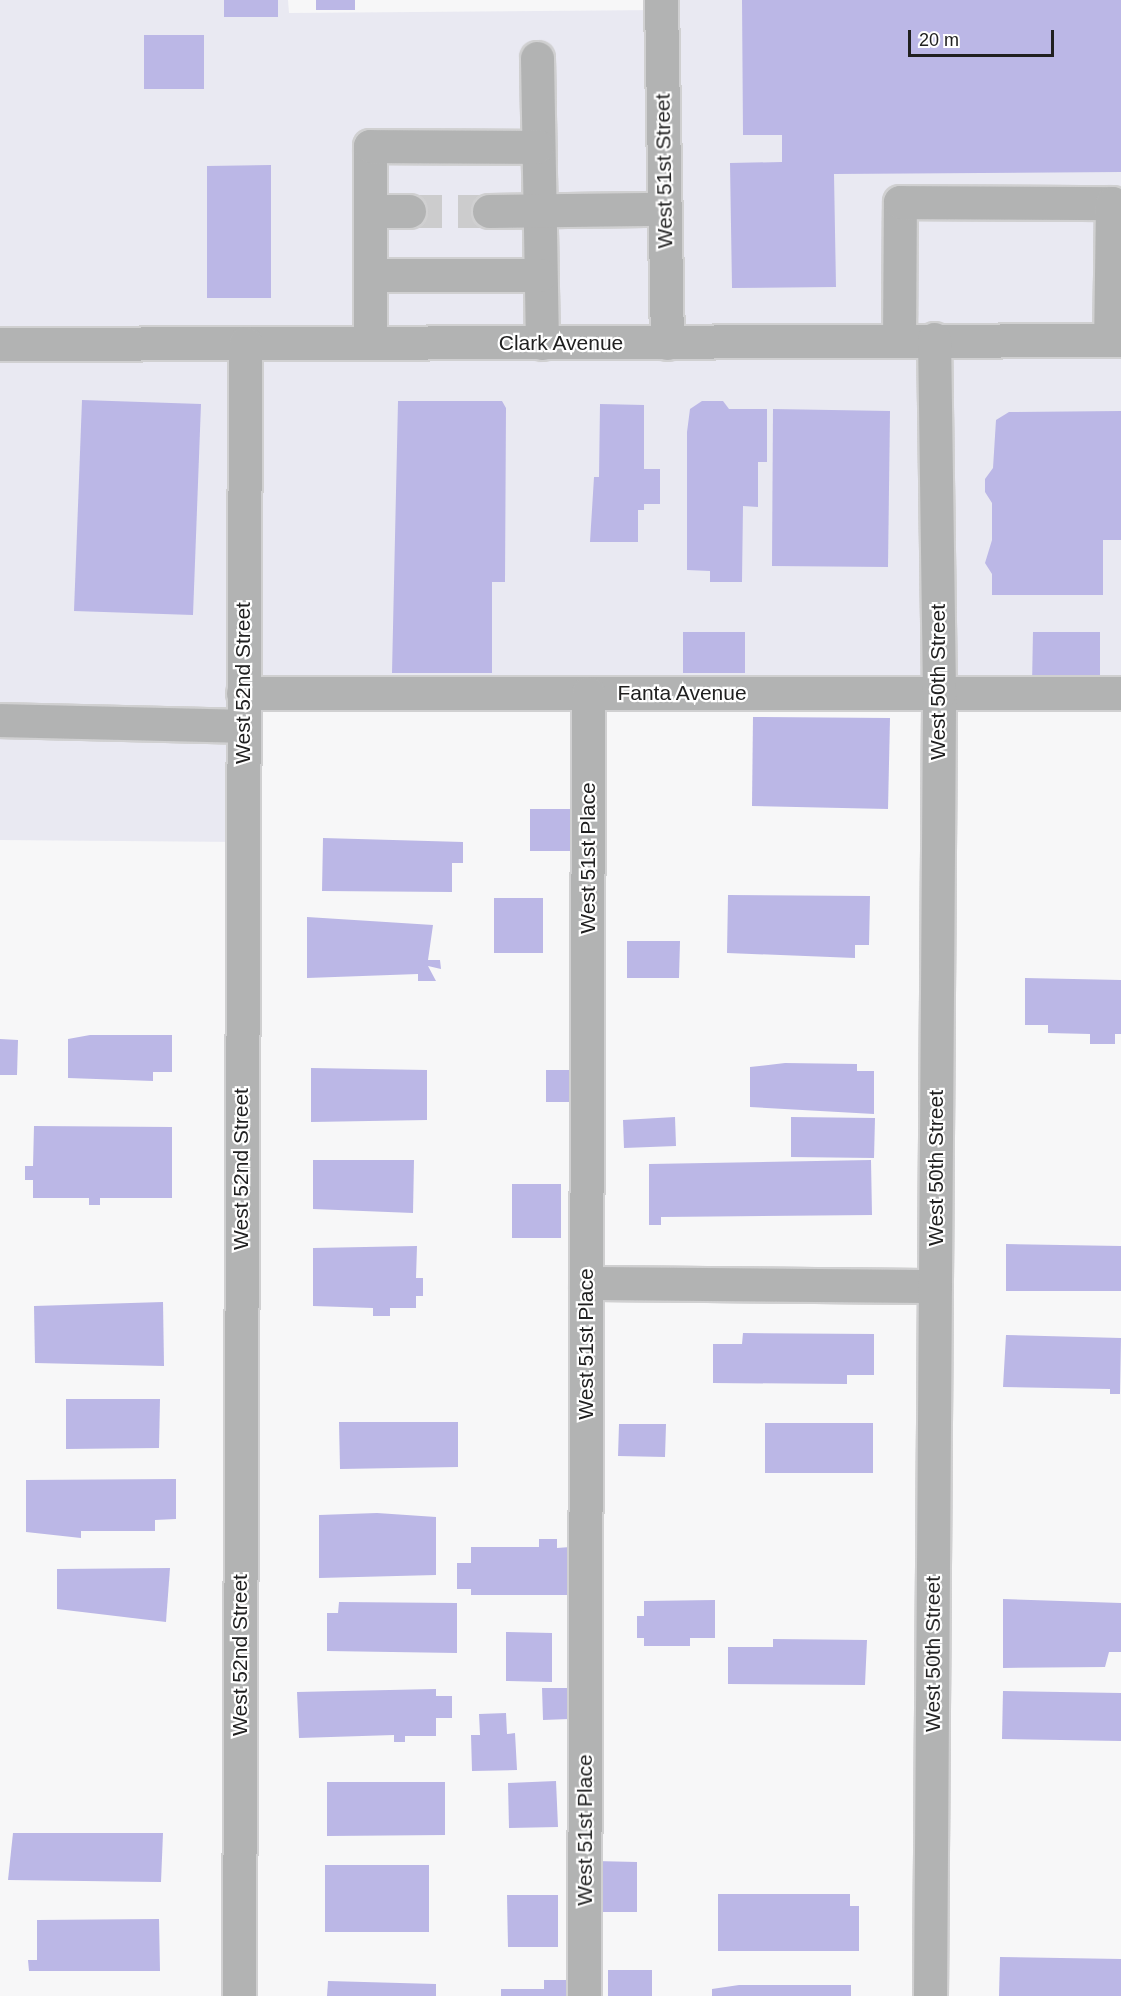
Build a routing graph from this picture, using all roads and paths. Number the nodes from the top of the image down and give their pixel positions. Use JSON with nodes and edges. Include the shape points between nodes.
{"nodes":[{"id":1,"x":661,"y":0,"type":"edge"},
{"id":2,"x":537,"y":58,"type":"dead end"},
{"id":3,"x":537,"y":147,"type":"junction"},
{"id":4,"x":664,"y":209,"type":"junction"},
{"id":5,"x":370,"y":211,"type":"junction"},
{"id":6,"x":410,"y":211,"type":"tunnel mouth"},
{"id":7,"x":489,"y":211,"type":"tunnel mouth"},
{"id":8,"x":538,"y":211,"type":"junction"},
{"id":9,"x":370,"y":275,"type":"junction"},
{"id":10,"x":540,"y":275,"type":"junction"},
{"id":11,"x":899,"y":339,"type":"junction"},
{"id":12,"x":934,"y":339,"type":"junction"},
{"id":13,"x":1115,"y":340,"type":"edge"},
{"id":14,"x":245,"y":343,"type":"junction"},
{"id":15,"x":370,"y":343,"type":"junction"},
{"id":16,"x":542,"y":343,"type":"junction"},
{"id":17,"x":667,"y":343,"type":"junction"},
{"id":18,"x":0,"y":344,"type":"edge"},
{"id":19,"x":243,"y":693,"type":"junction"},
{"id":20,"x":588,"y":693,"type":"junction"},
{"id":21,"x":939,"y":693,"type":"junction"},
{"id":22,"x":1121,"y":693,"type":"edge"},
{"id":23,"x":0,"y":720,"type":"edge"},
{"id":24,"x":243,"y":726,"type":"junction"},
{"id":25,"x":586,"y":1283,"type":"junction"},
{"id":26,"x":935,"y":1286,"type":"junction"},
{"id":27,"x":239,"y":1996,"type":"edge"},
{"id":28,"x":584,"y":1996,"type":"edge"},
{"id":29,"x":930,"y":1996,"type":"edge"}],
"edges":[{"from":1,"to":4,"type":"street","name":"West 51st Street"},
{"from":2,"to":3,"type":"street"},
{"from":3,"to":5,"type":"street","via":[[370,146]]},
{"from":3,"to":8,"type":"street"},
{"from":4,"to":8,"type":"street"},
{"from":4,"to":17,"type":"street","name":"West 51st Street"},
{"from":5,"to":6,"type":"street"},
{"from":5,"to":9,"type":"street"},
{"from":7,"to":8,"type":"street"},
{"from":8,"to":10,"type":"street"},
{"from":9,"to":10,"type":"street"},
{"from":9,"to":15,"type":"street"},
{"from":10,"to":16,"type":"street"},
{"from":11,"to":12,"type":"street","name":"Clark Avenue"},
{"from":11,"to":13,"type":"street","via":[[900,202],[1112,202]]},
{"from":11,"to":17,"type":"street","name":"Clark Avenue"},
{"from":12,"to":13,"type":"street","name":"Clark Avenue"},
{"from":12,"to":21,"type":"street","name":"West 50th Street"},
{"from":14,"to":15,"type":"street","name":"Clark Avenue"},
{"from":14,"to":18,"type":"street","name":"Clark Avenue"},
{"from":14,"to":19,"type":"street","name":"West 52nd Street"},
{"from":15,"to":16,"type":"street","name":"Clark Avenue"},
{"from":16,"to":17,"type":"street","name":"Clark Avenue"},
{"from":19,"to":20,"type":"street","name":"Fanta Avenue"},
{"from":19,"to":24,"type":"street","name":"West 52nd Street"},
{"from":20,"to":21,"type":"street","name":"Fanta Avenue"},
{"from":20,"to":25,"type":"street","name":"West 51st Place"},
{"from":21,"to":22,"type":"street","name":"Fanta Avenue"},
{"from":21,"to":26,"type":"street","name":"West 50th Street"},
{"from":23,"to":24,"type":"street"},
{"from":24,"to":27,"type":"street","name":"West 52nd Street"},
{"from":25,"to":26,"type":"street"},
{"from":25,"to":28,"type":"street","name":"West 51st Place"},
{"from":26,"to":29,"type":"street","name":"West 50th Street"}]}
